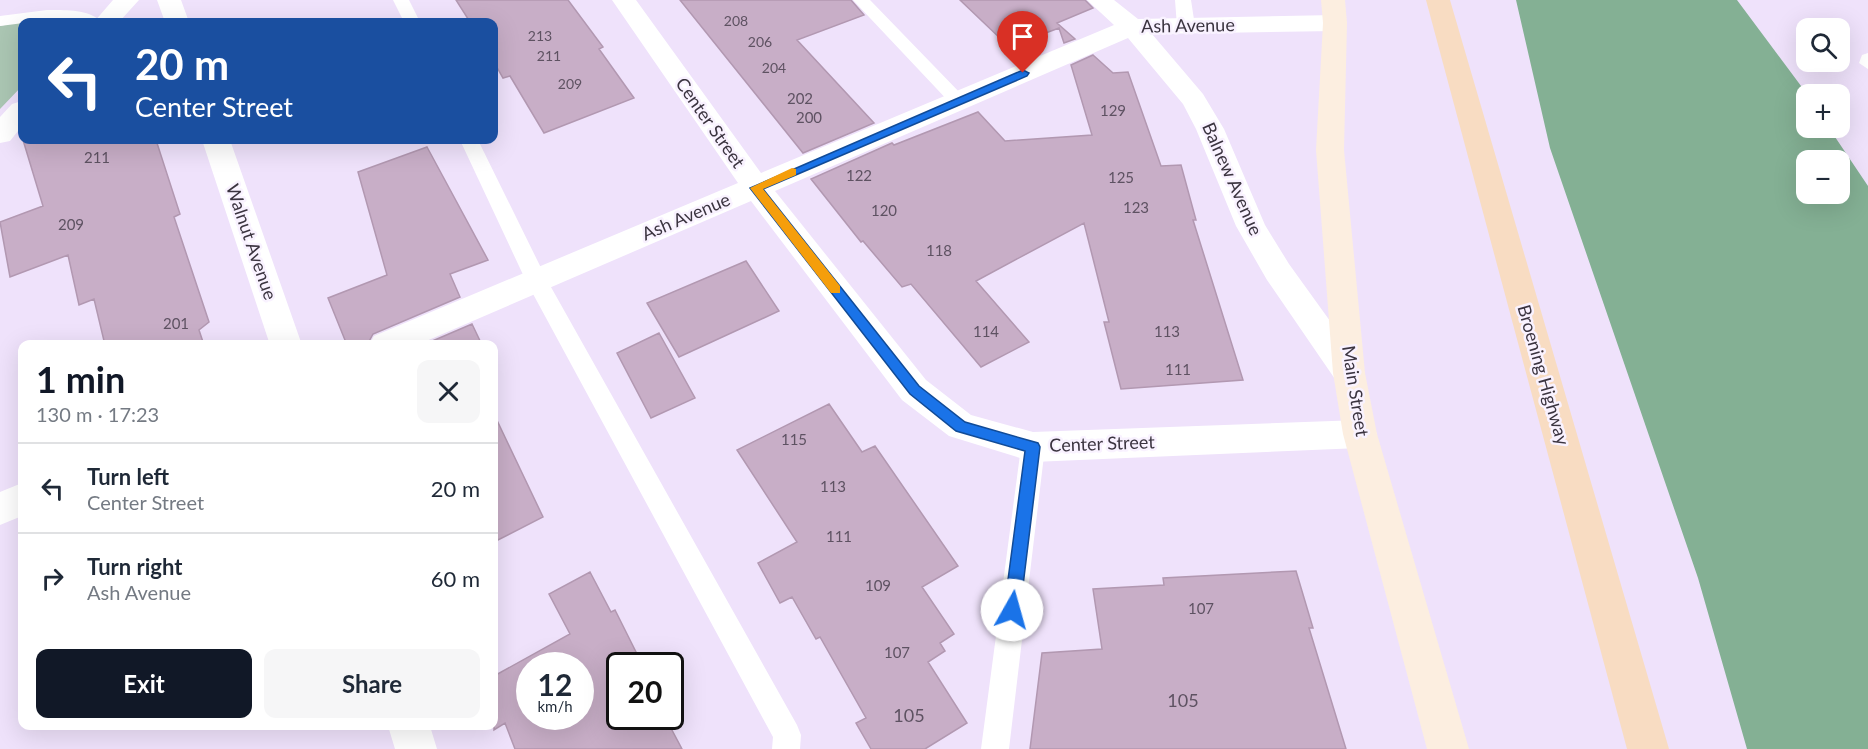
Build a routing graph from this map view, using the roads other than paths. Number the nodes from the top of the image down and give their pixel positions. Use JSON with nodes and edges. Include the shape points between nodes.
{"nodes":[{"id":1,"x":148,"y":0,"type":"edge"},
{"id":2,"x":169,"y":0,"type":"edge"},
{"id":3,"x":401,"y":0,"type":"edge"},
{"id":4,"x":624,"y":0,"type":"edge"},
{"id":5,"x":861,"y":0,"type":"edge"},
{"id":6,"x":1099,"y":0,"type":"edge"},
{"id":7,"x":1438,"y":0,"type":"edge"},
{"id":8,"x":118,"y":9,"type":"edge"},
{"id":9,"x":1334,"y":11,"type":"edge"},
{"id":10,"x":1185,"y":13,"type":"edge"},
{"id":11,"x":75,"y":18,"type":"edge"},
{"id":12,"x":176,"y":18,"type":"edge"},
{"id":13,"x":410,"y":18,"type":"edge"},
{"id":14,"x":0,"y":21,"type":"edge"},
{"id":15,"x":1132,"y":27,"type":"junction"},
{"id":16,"x":958,"y":101,"type":"junction"},
{"id":17,"x":18,"y":114,"type":"edge"},
{"id":18,"x":0,"y":134,"type":"edge"},
{"id":19,"x":217,"y":144,"type":"edge"},
{"id":20,"x":471,"y":144,"type":"edge"},
{"id":21,"x":756,"y":188,"type":"junction"},
{"id":22,"x":537,"y":280,"type":"junction"},
{"id":23,"x":284,"y":340,"type":"edge"},
{"id":24,"x":398,"y":340,"type":"edge"},
{"id":25,"x":1349,"y":373,"type":"junction"},
{"id":26,"x":1360,"y":434,"type":"junction"},
{"id":27,"x":1033,"y":447,"type":"junction"},
{"id":28,"x":18,"y":501,"type":"edge"},
{"id":29,"x":0,"y":509,"type":"edge"},
{"id":30,"x":410,"y":730,"type":"edge"},
{"id":31,"x":416,"y":749,"type":"edge"},
{"id":32,"x":786,"y":749,"type":"edge"},
{"id":33,"x":995,"y":749,"type":"edge"},
{"id":34,"x":1448,"y":749,"type":"edge"},
{"id":35,"x":1648,"y":749,"type":"edge"}],
"edges":[{"from":1,"to":8,"type":"street"},
{"from":2,"to":12,"type":"street"},
{"from":3,"to":13,"type":"lane"},
{"from":4,"to":21,"type":"street","name":"Center Street"},
{"from":5,"to":16,"type":"lane"},
{"from":6,"to":15,"type":"street","name":"Balnew Avenue"},
{"from":7,"to":35,"type":"main road","name":"Broening Highway"},
{"from":9,"to":10,"type":"street","name":"Ash Avenue"},
{"from":9,"to":25,"type":"street","name":"Main Street","via":[[1330,150]]},
{"from":10,"to":15,"type":"street","name":"Ash Avenue"},
{"from":11,"to":14,"type":"lane","via":[[18,17]]},
{"from":15,"to":16,"type":"street","name":"Ash Avenue"},
{"from":15,"to":25,"type":"street","name":"Balnew Avenue","via":[[1194,100],[1251,225],[1278,272]]},
{"from":16,"to":21,"type":"street","name":"Ash Avenue"},
{"from":17,"to":18,"type":"street"},
{"from":19,"to":23,"type":"street","name":"Walnut Avenue"},
{"from":20,"to":22,"type":"lane"},
{"from":21,"to":22,"type":"street","name":"Ash Avenue"},
{"from":21,"to":27,"type":"street","name":"Center Street","via":[[914,390],[961,426]]},
{"from":22,"to":24,"type":"street","name":"Ash Avenue"},
{"from":22,"to":32,"type":"lane","via":[[787,735]]},
{"from":25,"to":26,"type":"street","name":"Main Street"},
{"from":26,"to":27,"type":"street","name":"Center Street"},
{"from":26,"to":34,"type":"street","name":"Main Street"},
{"from":27,"to":33,"type":"lane"},
{"from":28,"to":29,"type":"street"},
{"from":30,"to":31,"type":"street"}]}
